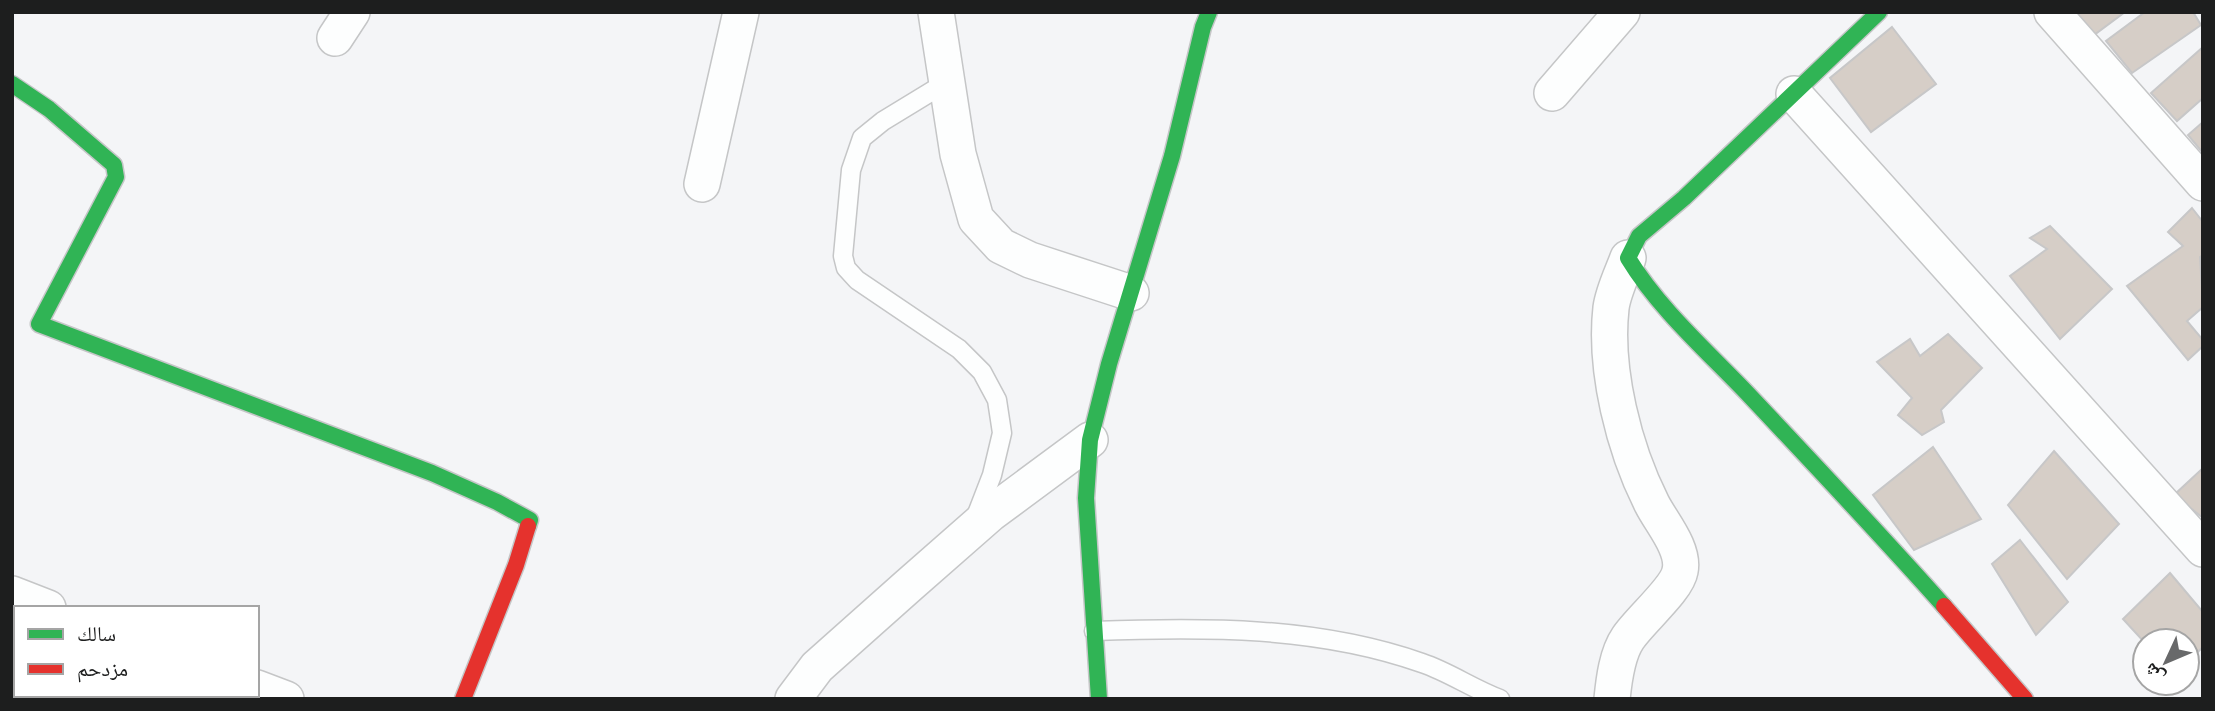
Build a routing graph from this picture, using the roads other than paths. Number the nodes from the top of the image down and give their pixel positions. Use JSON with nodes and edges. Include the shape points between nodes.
{"nodes":[{"id":1,"x":741,"y":12,"type":"edge"},
{"id":2,"x":936,"y":12,"type":"edge"},
{"id":3,"x":1209,"y":12,"type":"edge"},
{"id":4,"x":1622,"y":12,"type":"edge"},
{"id":5,"x":1879,"y":12,"type":"edge"},
{"id":6,"x":2052,"y":12,"type":"edge"},
{"id":7,"x":947,"y":82,"type":"junction"},
{"id":8,"x":12,"y":84,"type":"edge"},
{"id":9,"x":1552,"y":93,"type":"dead end"},
{"id":10,"x":1794,"y":94,"type":"junction"},
{"id":11,"x":2203,"y":183,"type":"edge"},
{"id":12,"x":702,"y":184,"type":"dead end"},
{"id":13,"x":1628,"y":258,"type":"junction"},
{"id":14,"x":1131,"y":293,"type":"junction"},
{"id":15,"x":1090,"y":440,"type":"junction"},
{"id":16,"x":970,"y":532,"type":"junction"},
{"id":17,"x":2203,"y":549,"type":"edge"},
{"id":18,"x":12,"y":594,"type":"edge"},
{"id":19,"x":43,"y":606,"type":"edge"},
{"id":20,"x":1094,"y":631,"type":"junction"},
{"id":21,"x":259,"y":689,"type":"edge"},
{"id":22,"x":286,"y":699,"type":"edge"},
{"id":23,"x":463,"y":699,"type":"edge"},
{"id":24,"x":793,"y":699,"type":"edge"},
{"id":25,"x":1099,"y":699,"type":"edge"},
{"id":26,"x":1500,"y":699,"type":"edge"},
{"id":27,"x":1612,"y":699,"type":"edge"},
{"id":28,"x":2025,"y":699,"type":"edge"}],
"edges":[{"from":1,"to":12,"type":"street"},
{"from":2,"to":7,"type":"street"},
{"from":3,"to":14,"type":"street"},
{"from":4,"to":9,"type":"street"},
{"from":5,"to":10,"type":"street"},
{"from":6,"to":11,"type":"street"},
{"from":7,"to":14,"type":"street","via":[[958,154],[976,219],[1001,246],[1030,260]]},
{"from":7,"to":16,"type":"lane","via":[[862,138],[851,170],[843,256],[857,280],[959,349],[982,372],[997,400],[1002,433]]},
{"from":8,"to":23,"type":"street","via":[[114,165],[116,177],[39,324],[432,473],[530,520]]},
{"from":10,"to":13,"type":"street","via":[[1639,236]]},
{"from":10,"to":17,"type":"street"},
{"from":13,"to":27,"type":"street","via":[[1611,305],[1612,381],[1635,465],[1673,540],[1681,571],[1626,640]]},
{"from":13,"to":28,"type":"street","via":[[1681,324],[1874,527]]},
{"from":14,"to":15,"type":"street"},
{"from":15,"to":16,"type":"street"},
{"from":15,"to":20,"type":"street","via":[[1086,498]]},
{"from":16,"to":24,"type":"street","via":[[817,667]]},
{"from":18,"to":19,"type":"street"},
{"from":20,"to":25,"type":"street"},
{"from":20,"to":26,"type":"lane","via":[[1273,632],[1340,642],[1423,663]]},
{"from":21,"to":22,"type":"street"}]}
